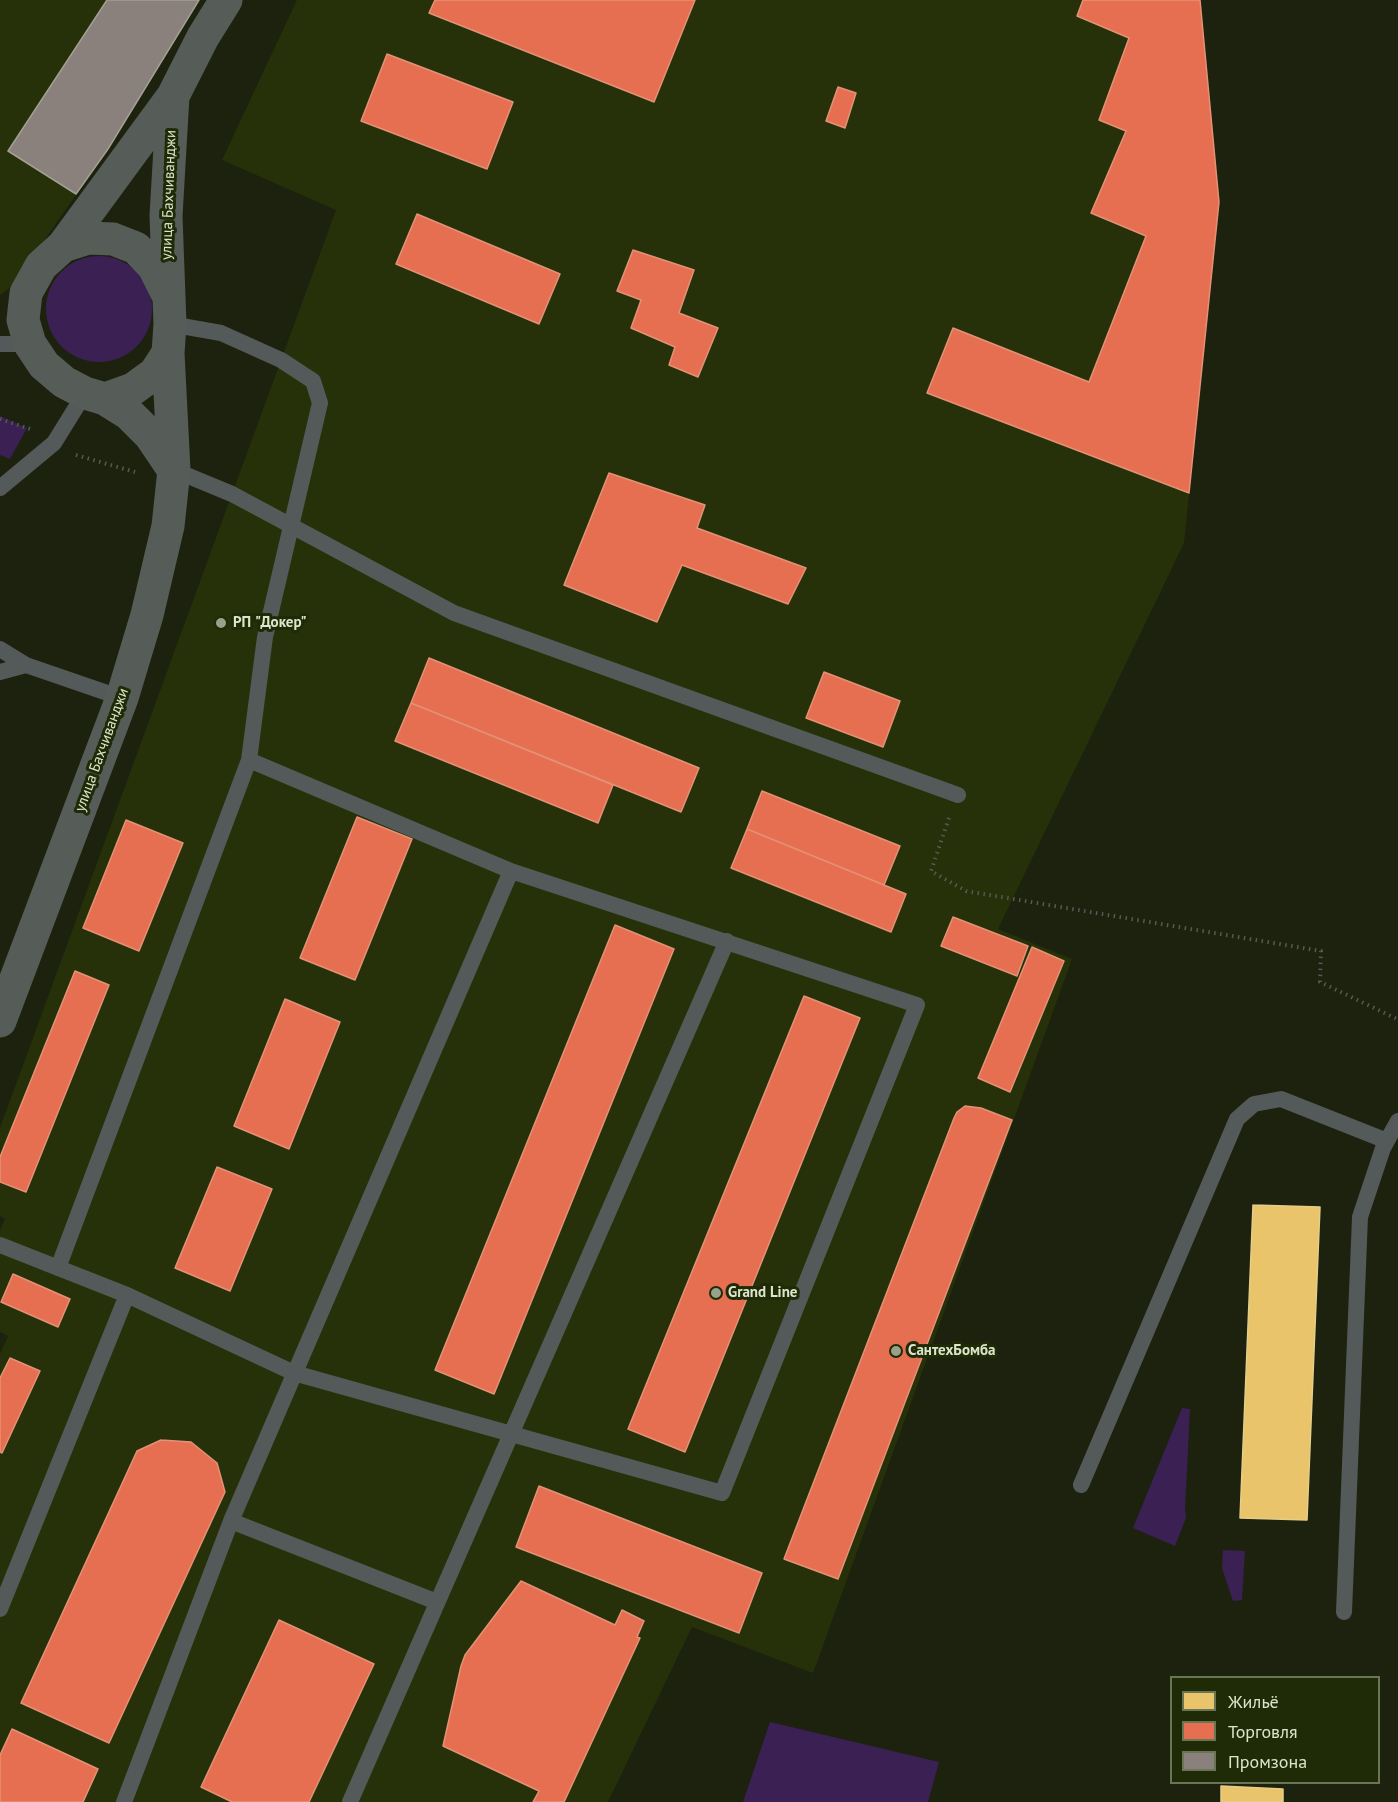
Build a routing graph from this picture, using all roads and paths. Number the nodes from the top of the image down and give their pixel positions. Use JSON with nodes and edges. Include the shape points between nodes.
{"nodes":[{"id":1,"x":226,"y":0,"type":"edge"},
{"id":2,"x":173,"y":96,"type":"junction"},
{"id":3,"x":63,"y":246,"type":"junction"},
{"id":4,"x":168,"y":324,"type":"junction"},
{"id":5,"x":15,"y":344,"type":"edge"},
{"id":6,"x":95,"y":396,"type":"junction"},
{"id":7,"x":174,"y":470,"type":"junction"},
{"id":8,"x":0,"y":488,"type":"edge"},
{"id":9,"x":291,"y":525,"type":"junction"},
{"id":10,"x":0,"y":649,"type":"edge"},
{"id":11,"x":26,"y":665,"type":"junction"},
{"id":12,"x":0,"y":672,"type":"edge"},
{"id":13,"x":122,"y":698,"type":"junction"},
{"id":14,"x":249,"y":760,"type":"junction"},
{"id":15,"x":958,"y":795,"type":"joint"},
{"id":16,"x":512,"y":871,"type":"junction"},
{"id":17,"x":727,"y":941,"type":"junction"},
{"id":18,"x":0,"y":1021,"type":"edge"},
{"id":19,"x":1398,"y":1022,"type":"edge"},
{"id":20,"x":1398,"y":1121,"type":"edge"},
{"id":21,"x":1387,"y":1141,"type":"junction"},
{"id":22,"x":0,"y":1245,"type":"edge"},
{"id":23,"x":58,"y":1268,"type":"junction"},
{"id":24,"x":127,"y":1295,"type":"junction"},
{"id":25,"x":294,"y":1373,"type":"junction"},
{"id":26,"x":512,"y":1433,"type":"junction"},
{"id":27,"x":1081,"y":1485,"type":"dead end"},
{"id":28,"x":231,"y":1521,"type":"junction"},
{"id":29,"x":437,"y":1602,"type":"junction"},
{"id":30,"x":0,"y":1610,"type":"edge"},
{"id":31,"x":1344,"y":1612,"type":"dead end"},
{"id":32,"x":124,"y":1802,"type":"edge"},
{"id":33,"x":350,"y":1802,"type":"edge"}],
"edges":[{"from":1,"to":2,"type":"main road","name":"улица Бахчиванджи"},
{"from":2,"to":3,"type":"main road","name":"улица Бахчиванджи"},
{"from":2,"to":4,"type":"main road","name":"улица Бахчиванджи","via":[[166,216]]},
{"from":3,"to":4,"type":"main road","name":"улица Бахчиванджи","via":[[88,238],[113,240],[136,248],[154,267]]},
{"from":3,"to":5,"type":"main road","name":"улица Бахчиванджи","via":[[41,266],[26,293]]},
{"from":4,"to":6,"type":"main road","via":[[155,373],[133,389]]},
{"from":4,"to":7,"type":"main road","name":"улица Бахчиванджи"},
{"from":4,"to":9,"type":"lane","via":[[221,333],[281,360],[313,381],[320,403]]},
{"from":5,"to":6,"type":"main road","name":"улица Бахчиванджи","via":[[64,382]]},
{"from":6,"to":7,"type":"main road","name":"улица Бахчиванджи","via":[[129,414],[150,435]]},
{"from":6,"to":8,"type":"lane","via":[[54,443]]},
{"from":7,"to":9,"type":"lane"},
{"from":7,"to":13,"type":"main road","name":"улица Бахчиванджи","via":[[163,548]]},
{"from":9,"to":14,"type":"lane","via":[[265,637]]},
{"from":9,"to":15,"type":"lane","via":[[454,613]]},
{"from":10,"to":11,"type":"lane"},
{"from":11,"to":12,"type":"lane"},
{"from":11,"to":13,"type":"lane"},
{"from":13,"to":18,"type":"main road","name":"улица Бахчиванджи"},
{"from":14,"to":16,"type":"lane"},
{"from":14,"to":23,"type":"lane"},
{"from":15,"to":19,"type":"path","via":[[931,871],[966,891],[1321,951],[1320,982]]},
{"from":16,"to":17,"type":"lane"},
{"from":16,"to":25,"type":"lane"},
{"from":17,"to":26,"type":"lane"},
{"from":17,"to":26,"type":"lane","via":[[917,1005],[722,1492]]},
{"from":20,"to":21,"type":"lane"},
{"from":21,"to":27,"type":"lane","via":[[1281,1099],[1254,1104],[1236,1119]]},
{"from":21,"to":31,"type":"lane","via":[[1360,1217]]},
{"from":22,"to":23,"type":"lane"},
{"from":23,"to":24,"type":"lane"},
{"from":24,"to":25,"type":"lane"},
{"from":24,"to":30,"type":"lane"},
{"from":25,"to":26,"type":"lane"},
{"from":25,"to":28,"type":"lane"},
{"from":26,"to":29,"type":"lane"},
{"from":28,"to":29,"type":"lane"},
{"from":28,"to":32,"type":"lane"},
{"from":29,"to":33,"type":"lane"}]}
